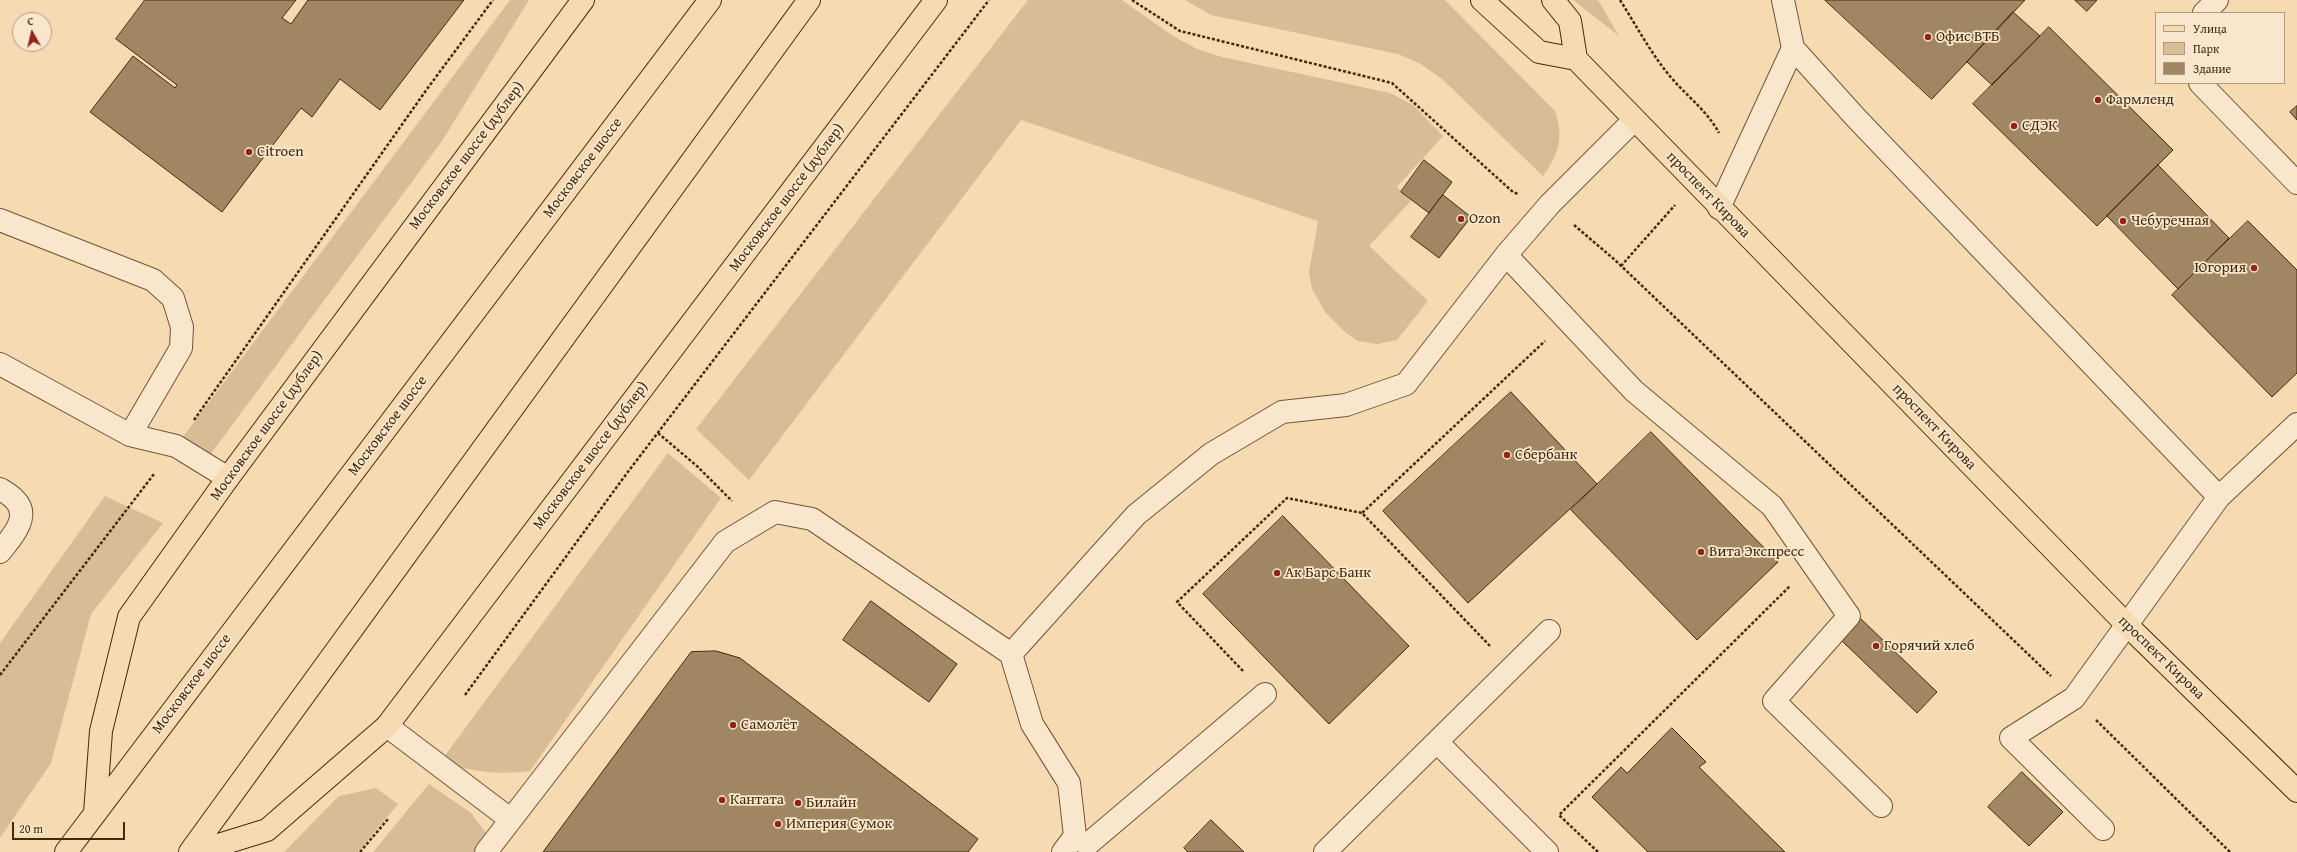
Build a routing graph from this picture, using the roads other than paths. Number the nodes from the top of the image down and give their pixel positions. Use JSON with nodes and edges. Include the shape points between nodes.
{"nodes":[{"id":1,"x":583,"y":0,"type":"edge"},
{"id":2,"x":710,"y":0,"type":"edge"},
{"id":3,"x":809,"y":0,"type":"edge"},
{"id":4,"x":936,"y":0,"type":"edge"},
{"id":5,"x":1482,"y":0,"type":"edge"},
{"id":6,"x":1553,"y":0,"type":"edge"},
{"id":7,"x":1783,"y":0,"type":"edge"},
{"id":8,"x":2217,"y":0,"type":"edge"},
{"id":9,"x":2205,"y":12,"type":"edge"},
{"id":10,"x":1793,"y":48,"type":"junction"},
{"id":11,"x":1576,"y":59,"type":"junction"},
{"id":12,"x":2201,"y":84,"type":"edge"},
{"id":13,"x":1634,"y":120,"type":"junction"},
{"id":14,"x":2297,"y":183,"type":"edge"},
{"id":15,"x":1719,"y":208,"type":"junction"},
{"id":16,"x":0,"y":220,"type":"edge"},
{"id":17,"x":1506,"y":255,"type":"junction"},
{"id":18,"x":0,"y":364,"type":"edge"},
{"id":19,"x":2297,"y":424,"type":"edge"},
{"id":20,"x":130,"y":435,"type":"junction"},
{"id":21,"x":228,"y":478,"type":"junction"},
{"id":22,"x":0,"y":488,"type":"edge"},
{"id":23,"x":2219,"y":497,"type":"junction"},
{"id":24,"x":0,"y":552,"type":"edge"},
{"id":25,"x":2127,"y":625,"type":"junction"},
{"id":26,"x":1549,"y":630,"type":"dead end"},
{"id":27,"x":1011,"y":654,"type":"junction"},
{"id":28,"x":1265,"y":694,"type":"road end"},
{"id":29,"x":387,"y":726,"type":"junction"},
{"id":30,"x":1437,"y":742,"type":"junction"},
{"id":31,"x":2297,"y":791,"type":"edge"},
{"id":32,"x":1881,"y":806,"type":"dead end"},
{"id":33,"x":95,"y":813,"type":"junction"},
{"id":34,"x":510,"y":819,"type":"junction"},
{"id":35,"x":2103,"y":829,"type":"dead end"},
{"id":36,"x":1081,"y":846,"type":"edge"},
{"id":37,"x":66,"y":852,"type":"edge"},
{"id":38,"x":190,"y":852,"type":"edge"},
{"id":39,"x":196,"y":852,"type":"edge"},
{"id":40,"x":486,"y":852,"type":"edge"},
{"id":41,"x":1325,"y":852,"type":"edge"},
{"id":42,"x":1547,"y":852,"type":"edge"}],
"edges":[{"from":1,"to":21,"type":"main road","name":"Московское шоссе (дублер)"},
{"from":2,"to":33,"type":"main road","name":"Московское шоссе"},
{"from":3,"to":38,"type":"main road"},
{"from":4,"to":29,"type":"main road","name":"Московское шоссе (дублер)"},
{"from":5,"to":11,"type":"main road","via":[[1539,52]]},
{"from":6,"to":11,"type":"main road","via":[[1570,21]]},
{"from":7,"to":10,"type":"street"},
{"from":8,"to":9,"type":"street"},
{"from":10,"to":15,"type":"street"},
{"from":10,"to":23,"type":"street","via":[[1868,131]]},
{"from":11,"to":13,"type":"main road","name":"проспект Кирова"},
{"from":12,"to":14,"type":"street"},
{"from":13,"to":15,"type":"main road","name":"проспект Кирова"},
{"from":13,"to":17,"type":"street","via":[[1550,204]]},
{"from":15,"to":25,"type":"main road","name":"проспект Кирова"},
{"from":16,"to":20,"type":"street","via":[[153,280],[173,298],[182,327],[181,348]]},
{"from":17,"to":27,"type":"street","via":[[1406,384],[1346,405],[1282,412],[1211,454],[1136,515]]},
{"from":17,"to":32,"type":"street","via":[[1634,391],[1772,506],[1849,616],[1774,701]]},
{"from":18,"to":20,"type":"street"},
{"from":19,"to":23,"type":"street"},
{"from":20,"to":21,"type":"street","via":[[176,446]]},
{"from":21,"to":33,"type":"main road","name":"Московское шоссе (дублер)","via":[[129,617],[101,731]]},
{"from":22,"to":24,"type":"street","via":[[16,500],[22,515],[17,530]]},
{"from":23,"to":25,"type":"street"},
{"from":25,"to":31,"type":"main road","name":"проспект Кирова"},
{"from":25,"to":35,"type":"street","via":[[2074,698],[2012,738]]},
{"from":26,"to":30,"type":"street"},
{"from":27,"to":34,"type":"street","via":[[812,519],[775,512],[725,542]]},
{"from":27,"to":36,"type":"street","via":[[1032,724],[1069,783]]},
{"from":28,"to":36,"type":"street"},
{"from":29,"to":34,"type":"street"},
{"from":29,"to":39,"type":"main road","name":"Московское шоссе (дублер)","via":[[267,830]]},
{"from":30,"to":41,"type":"street"},
{"from":30,"to":42,"type":"street"},
{"from":33,"to":37,"type":"main road","name":"Московское шоссе"},
{"from":34,"to":40,"type":"street"}]}
